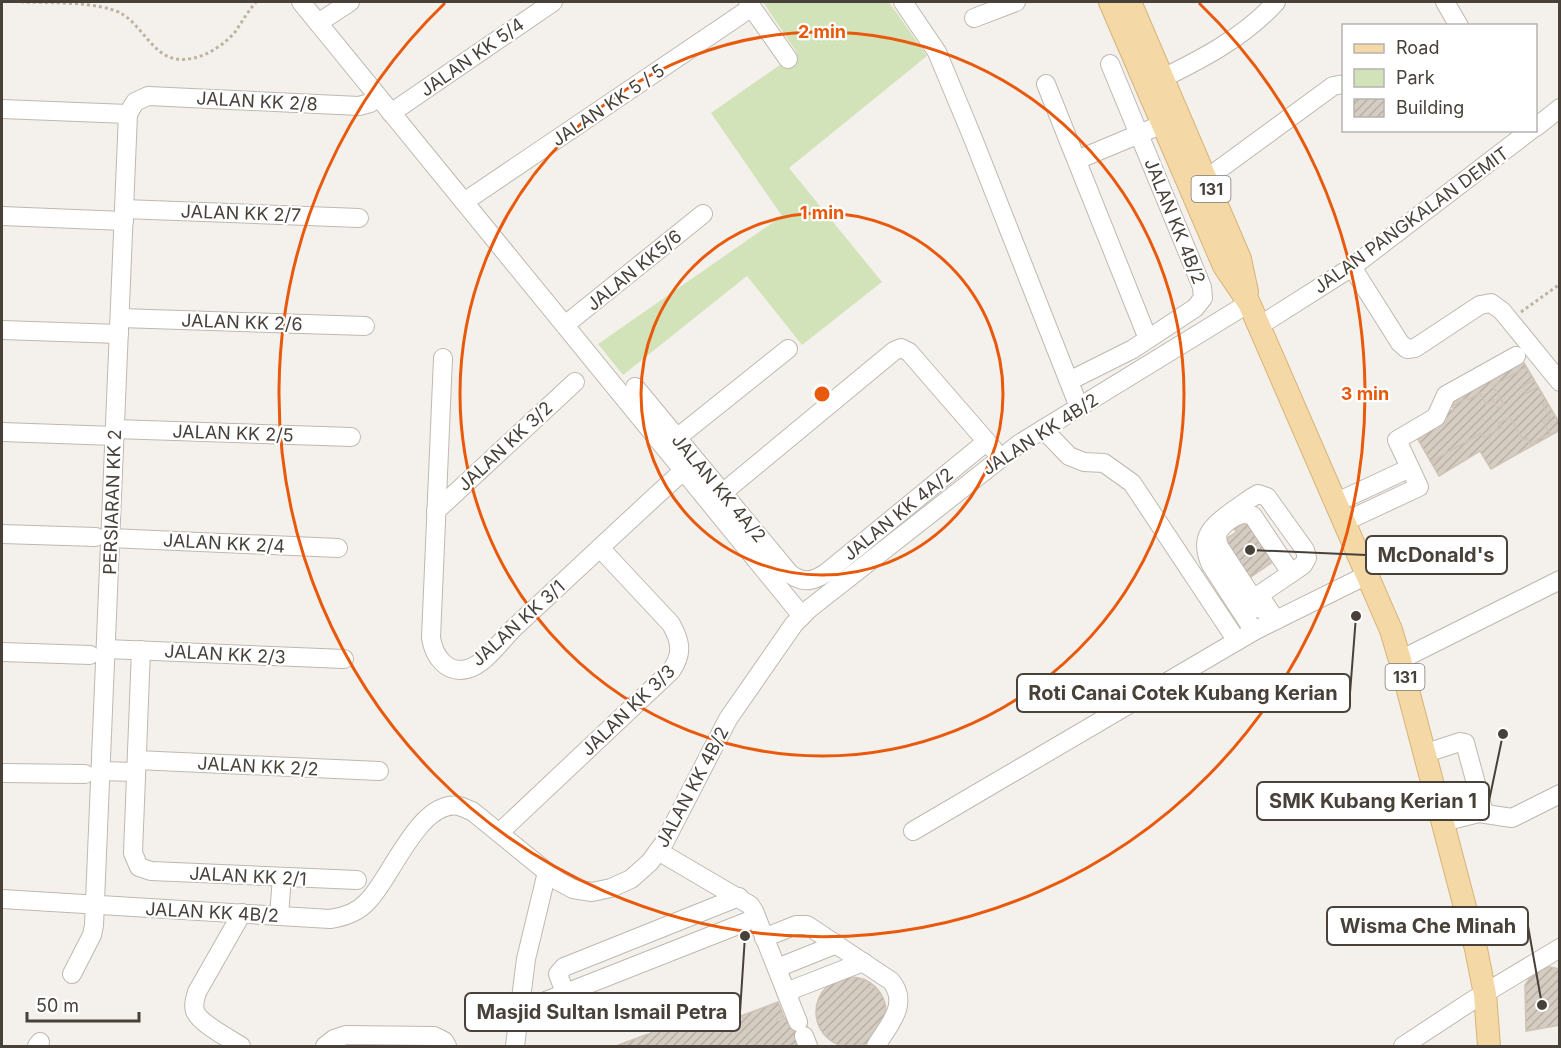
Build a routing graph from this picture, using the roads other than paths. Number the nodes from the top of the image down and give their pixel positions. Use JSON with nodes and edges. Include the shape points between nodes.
{"nodes":[{"id":1,"x":301,"y":2,"type":"edge"},
{"id":2,"x":350,"y":2,"type":"edge"},
{"id":3,"x":553,"y":2,"type":"edge"},
{"id":4,"x":903,"y":2,"type":"edge"},
{"id":5,"x":1016,"y":2,"type":"edge"},
{"id":6,"x":1110,"y":2,"type":"edge"},
{"id":7,"x":1130,"y":2,"type":"edge"},
{"id":8,"x":1275,"y":2,"type":"edge"},
{"id":9,"x":1445,"y":2,"type":"edge"},
{"id":10,"x":750,"y":4,"type":"edge"},
{"id":11,"x":974,"y":18,"type":"dead end"},
{"id":12,"x":318,"y":23,"type":"junction"},
{"id":13,"x":1458,"y":24,"type":"edge"},
{"id":14,"x":788,"y":59,"type":"dead end"},
{"id":15,"x":1110,"y":64,"type":"dead end"},
{"id":16,"x":1152,"y":77,"type":"junction"},
{"id":17,"x":1046,"y":84,"type":"dead end"},
{"id":18,"x":1342,"y":84,"type":"edge"},
{"id":19,"x":378,"y":97,"type":"junction"},
{"id":20,"x":132,"y":108,"type":"junction"},
{"id":21,"x":1560,"y":108,"type":"edge"},
{"id":22,"x":2,"y":109,"type":"edge"},
{"id":23,"x":392,"y":113,"type":"junction"},
{"id":24,"x":1163,"y":124,"type":"junction"},
{"id":25,"x":1537,"y":124,"type":"edge"},
{"id":26,"x":1526,"y":132,"type":"edge"},
{"id":27,"x":1139,"y":134,"type":"junction"},
{"id":28,"x":1077,"y":160,"type":"junction"},
{"id":29,"x":1206,"y":179,"type":"junction"},
{"id":30,"x":464,"y":202,"type":"junction"},
{"id":31,"x":703,"y":214,"type":"dead end"},
{"id":32,"x":124,"y":215,"type":"junction"},
{"id":33,"x":2,"y":216,"type":"edge"},
{"id":34,"x":359,"y":218,"type":"dead end"},
{"id":35,"x":1352,"y":267,"type":"junction"},
{"id":36,"x":1249,"y":303,"type":"junction"},
{"id":37,"x":565,"y":325,"type":"junction"},
{"id":38,"x":119,"y":326,"type":"junction"},
{"id":39,"x":365,"y":326,"type":"dead end"},
{"id":40,"x":1259,"y":326,"type":"junction"},
{"id":41,"x":2,"y":330,"type":"edge"},
{"id":42,"x":1148,"y":339,"type":"junction"},
{"id":43,"x":788,"y":349,"type":"dead end"},
{"id":44,"x":1516,"y":356,"type":"dead end"},
{"id":45,"x":443,"y":358,"type":"dead end"},
{"id":46,"x":1069,"y":381,"type":"junction"},
{"id":47,"x":575,"y":382,"type":"dead end"},
{"id":48,"x":1560,"y":382,"type":"edge"},
{"id":49,"x":635,"y":387,"type":"dead end"},
{"id":50,"x":1079,"y":407,"type":"junction"},
{"id":51,"x":1043,"y":429,"type":"junction"},
{"id":52,"x":2,"y":432,"type":"edge"},
{"id":53,"x":115,"y":433,"type":"junction"},
{"id":54,"x":351,"y":438,"type":"dead end"},
{"id":55,"x":986,"y":442,"type":"junction"},
{"id":56,"x":671,"y":443,"type":"junction"},
{"id":57,"x":1000,"y":458,"type":"junction"},
{"id":58,"x":1410,"y":468,"type":"junction"},
{"id":59,"x":683,"y":471,"type":"junction"},
{"id":60,"x":716,"y":498,"type":"junction"},
{"id":61,"x":436,"y":511,"type":"junction"},
{"id":62,"x":1340,"y":513,"type":"junction"},
{"id":63,"x":2,"y":534,"type":"edge"},
{"id":64,"x":103,"y":538,"type":"junction"},
{"id":65,"x":338,"y":548,"type":"dead end"},
{"id":66,"x":600,"y":548,"type":"junction"},
{"id":67,"x":1291,"y":573,"type":"junction"},
{"id":68,"x":1367,"y":575,"type":"junction"},
{"id":69,"x":1560,"y":580,"type":"edge"},
{"id":70,"x":808,"y":581,"type":"junction"},
{"id":71,"x":1250,"y":602,"type":"junction"},
{"id":72,"x":806,"y":612,"type":"junction"},
{"id":73,"x":1265,"y":626,"type":"junction"},
{"id":74,"x":1237,"y":641,"type":"junction"},
{"id":75,"x":141,"y":650,"type":"junction"},
{"id":76,"x":2,"y":652,"type":"edge"},
{"id":77,"x":98,"y":652,"type":"junction"},
{"id":78,"x":344,"y":659,"type":"dead end"},
{"id":79,"x":1400,"y":660,"type":"junction"},
{"id":80,"x":1426,"y":753,"type":"junction"},
{"id":81,"x":136,"y":766,"type":"junction"},
{"id":82,"x":379,"y":771,"type":"dead end"},
{"id":83,"x":2,"y":773,"type":"edge"},
{"id":84,"x":92,"y":773,"type":"junction"},
{"id":85,"x":1560,"y":794,"type":"edge"},
{"id":86,"x":1484,"y":813,"type":"junction"},
{"id":87,"x":1443,"y":822,"type":"junction"},
{"id":88,"x":913,"y":831,"type":"dead end"},
{"id":89,"x":499,"y":833,"type":"junction"},
{"id":90,"x":658,"y":851,"type":"junction"},
{"id":91,"x":547,"y":872,"type":"junction"},
{"id":92,"x":282,"y":877,"type":"junction"},
{"id":93,"x":357,"y":880,"type":"dead end"},
{"id":94,"x":739,"y":897,"type":"junction"},
{"id":95,"x":2,"y":899,"type":"edge"},
{"id":96,"x":95,"y":904,"type":"junction"},
{"id":97,"x":242,"y":913,"type":"junction"},
{"id":98,"x":279,"y":916,"type":"junction"},
{"id":99,"x":756,"y":918,"type":"junction"},
{"id":100,"x":764,"y":938,"type":"junction"},
{"id":101,"x":837,"y":945,"type":"junction"},
{"id":102,"x":1556,"y":952,"type":"edge"},
{"id":103,"x":863,"y":962,"type":"junction"},
{"id":104,"x":777,"y":968,"type":"junction"},
{"id":105,"x":72,"y":974,"type":"dead end"},
{"id":106,"x":563,"y":988,"type":"junction"},
{"id":107,"x":786,"y":992,"type":"junction"},
{"id":108,"x":1485,"y":994,"type":"junction"},
{"id":109,"x":520,"y":1004,"type":"junction"},
{"id":110,"x":803,"y":1035,"type":"edge"},
{"id":111,"x":383,"y":1041,"type":"edge"},
{"id":112,"x":242,"y":1047,"type":"edge"},
{"id":113,"x":325,"y":1047,"type":"edge"},
{"id":114,"x":447,"y":1047,"type":"edge"},
{"id":115,"x":515,"y":1047,"type":"edge"},
{"id":116,"x":876,"y":1047,"type":"edge"},
{"id":117,"x":1403,"y":1047,"type":"edge"},
{"id":118,"x":1489,"y":1047,"type":"edge"}],
"edges":[{"from":1,"to":12,"type":"street"},
{"from":2,"to":12,"type":"street"},
{"from":3,"to":23,"type":"street","name":"JALAN KK 5/4"},
{"from":4,"to":46,"type":"street","via":[[937,52]]},
{"from":5,"to":11,"type":"street"},
{"from":6,"to":16,"type":"main road","number":"131"},
{"from":7,"to":16,"type":"main road","number":"131"},
{"from":8,"to":16,"type":"street"},
{"from":9,"to":13,"type":"street"},
{"from":10,"to":14,"type":"street"},
{"from":10,"to":30,"type":"street","name":"JALAN KK 5 / 5"},
{"from":12,"to":19,"type":"street"},
{"from":15,"to":27,"type":"street","name":"JALAN KK 4B/2"},
{"from":16,"to":24,"type":"main road","number":"131"},
{"from":16,"to":29,"type":"main road","number":"131"},
{"from":17,"to":28,"type":"street"},
{"from":18,"to":29,"type":"street","via":[[1333,86]]},
{"from":19,"to":20,"type":"street","name":"JALAN KK 2/8","via":[[360,106],[148,96]]},
{"from":19,"to":23,"type":"street"},
{"from":20,"to":22,"type":"street","name":"JALAN KK 2/8"},
{"from":20,"to":32,"type":"street","name":"PERSIARAN KK 2"},
{"from":21,"to":25,"type":"street","name":"JALAN PANGKALAN DEMIT"},
{"from":23,"to":30,"type":"street"},
{"from":24,"to":27,"type":"street"},
{"from":24,"to":36,"type":"main road","number":"131","via":[[1224,266]]},
{"from":26,"to":35,"type":"street","name":"JALAN PANGKALAN DEMIT"},
{"from":27,"to":28,"type":"street"},
{"from":27,"to":42,"type":"street","name":"JALAN KK 4B/2","via":[[1204,293],[1195,308]]},
{"from":28,"to":42,"type":"street"},
{"from":29,"to":36,"type":"main road","number":"131","via":[[1240,259]]},
{"from":30,"to":37,"type":"street"},
{"from":31,"to":37,"type":"street","name":"JALAN KK5/6"},
{"from":32,"to":33,"type":"street","name":"JALAN KK 2/7"},
{"from":32,"to":34,"type":"street","name":"JALAN KK 2/7"},
{"from":32,"to":38,"type":"street","name":"PERSIARAN KK 2"},
{"from":35,"to":40,"type":"street","name":"JALAN PANGKALAN DEMIT"},
{"from":35,"to":48,"type":"street","via":[[1400,344],[1407,349],[1415,348],[1485,303],[1497,306]]},
{"from":36,"to":40,"type":"main road","number":"131"},
{"from":36,"to":50,"type":"street","name":"JALAN KK 4B/2"},
{"from":37,"to":56,"type":"street"},
{"from":38,"to":39,"type":"street","name":"JALAN KK 2/6"},
{"from":38,"to":41,"type":"street","name":"JALAN KK 2/6"},
{"from":38,"to":53,"type":"street","name":"PERSIARAN KK 2"},
{"from":40,"to":62,"type":"main road","number":"131"},
{"from":42,"to":46,"type":"street","name":"JALAN KK 4B/2"},
{"from":43,"to":56,"type":"street"},
{"from":44,"to":58,"type":"street","via":[[1446,395],[1436,417],[1397,440]]},
{"from":45,"to":61,"type":"street","name":"JALAN KK 3/1"},
{"from":46,"to":50,"type":"street"},
{"from":47,"to":61,"type":"street","name":"JALAN KK 3/2"},
{"from":49,"to":56,"type":"street","name":"JALAN KK 4A/2"},
{"from":50,"to":51,"type":"street","name":"JALAN KK 4B/2"},
{"from":51,"to":57,"type":"street","name":"JALAN KK 4B/2"},
{"from":51,"to":74,"type":"street","via":[[1069,456],[1083,462],[1104,462],[1132,483]]},
{"from":52,"to":53,"type":"street","name":"JALAN KK 2/5"},
{"from":53,"to":54,"type":"street","name":"JALAN KK 2/5"},
{"from":53,"to":64,"type":"street","name":"PERSIARAN KK 2"},
{"from":55,"to":57,"type":"street"},
{"from":55,"to":60,"type":"street","via":[[909,352],[897,349]]},
{"from":55,"to":70,"type":"street","name":"JALAN KK 4A/2","via":[[826,573]]},
{"from":56,"to":59,"type":"street"},
{"from":56,"to":60,"type":"street","name":"JALAN KK 4A/2"},
{"from":57,"to":72,"type":"street","name":"JALAN KK 4B/2"},
{"from":58,"to":62,"type":"street"},
{"from":58,"to":62,"type":"street","via":[[1419,487]]},
{"from":59,"to":60,"type":"street"},
{"from":59,"to":66,"type":"street","name":"JALAN KK 3/1"},
{"from":60,"to":70,"type":"street","name":"JALAN KK 4A/2","via":[[790,574]]},
{"from":60,"to":72,"type":"street"},
{"from":61,"to":66,"type":"street","name":"JALAN KK 3/1","via":[[431,638],[440,660],[459,670],[480,662]]},
{"from":62,"to":68,"type":"main road","number":"131"},
{"from":63,"to":64,"type":"street","name":"JALAN KK 2/4"},
{"from":64,"to":65,"type":"street","name":"JALAN KK 2/4"},
{"from":64,"to":77,"type":"street","name":"PERSIARAN KK 2"},
{"from":66,"to":89,"type":"street","name":"JALAN KK 3/3","via":[[671,624],[678,636],[678,660],[671,671]]},
{"from":67,"to":71,"type":"street"},
{"from":67,"to":71,"type":"street","via":[[1255,518],[1250,514],[1238,515],[1216,534],[1218,545]]},
{"from":67,"to":71,"type":"street","via":[[1306,562],[1307,554],[1267,497],[1258,494],[1217,522],[1207,538],[1211,565]]},
{"from":68,"to":73,"type":"street"},
{"from":68,"to":79,"type":"main road","number":"131"},
{"from":69,"to":79,"type":"street"},
{"from":70,"to":72,"type":"street"},
{"from":71,"to":73,"type":"street"},
{"from":72,"to":90,"type":"street","name":"JALAN KK 4B/2","via":[[744,693]]},
{"from":73,"to":74,"type":"street"},
{"from":74,"to":88,"type":"street"},
{"from":75,"to":77,"type":"street","name":"JALAN KK 2/3"},
{"from":75,"to":78,"type":"street","name":"JALAN KK 2/3"},
{"from":75,"to":81,"type":"street"},
{"from":76,"to":77,"type":"street","name":"JALAN KK 2/3"},
{"from":77,"to":84,"type":"street","name":"PERSIARAN KK 2"},
{"from":79,"to":80,"type":"main road","number":"131"},
{"from":80,"to":86,"type":"street","via":[[1465,743]]},
{"from":80,"to":87,"type":"main road","number":"131"},
{"from":81,"to":82,"type":"street","name":"JALAN KK 2/2"},
{"from":81,"to":84,"type":"street","name":"JALAN KK 2/2"},
{"from":81,"to":92,"type":"street","name":"JALAN KK 2/1","via":[[133,853],[139,867],[151,871]]},
{"from":83,"to":84,"type":"street","name":"JALAN KK 2/2"},
{"from":84,"to":96,"type":"street","name":"PERSIARAN KK 2"},
{"from":85,"to":86,"type":"street","via":[[1512,819]]},
{"from":86,"to":87,"type":"street"},
{"from":87,"to":108,"type":"main road","number":"131"},
{"from":89,"to":91,"type":"street","name":"JALAN KK 4B/2"},
{"from":89,"to":98,"type":"street","name":"JALAN KK 4B/2","via":[[472,811],[444,807],[420,825],[375,893],[354,912],[330,918]]},
{"from":90,"to":91,"type":"street","name":"JALAN KK 4B/2","via":[[631,879],[592,892],[573,889]]},
{"from":90,"to":94,"type":"street"},
{"from":91,"to":109,"type":"street","via":[[526,959]]},
{"from":92,"to":93,"type":"street","name":"JALAN KK 2/1"},
{"from":92,"to":98,"type":"street"},
{"from":94,"to":99,"type":"street","via":[[750,905]]},
{"from":94,"to":106,"type":"street","via":[[564,967],[558,974]]},
{"from":95,"to":96,"type":"street","name":"JALAN KK 4B/2"},
{"from":96,"to":97,"type":"street","name":"JALAN KK 4B/2"},
{"from":96,"to":105,"type":"street","name":"PERSIARAN KK 2","via":[[93,931]]},
{"from":97,"to":98,"type":"street","name":"JALAN KK 4B/2"},
{"from":97,"to":112,"type":"street","via":[[196,992],[194,1004],[196,1014],[204,1022]]},
{"from":99,"to":100,"type":"street"},
{"from":99,"to":106,"type":"street"},
{"from":100,"to":101,"type":"street","via":[[803,924]]},
{"from":100,"to":104,"type":"street"},
{"from":101,"to":103,"type":"street"},
{"from":101,"to":104,"type":"street"},
{"from":102,"to":108,"type":"street"},
{"from":103,"to":107,"type":"street"},
{"from":103,"to":116,"type":"street","via":[[891,981],[899,996],[897,1013]]},
{"from":104,"to":107,"type":"street"},
{"from":106,"to":109,"type":"street"},
{"from":107,"to":110,"type":"street"},
{"from":108,"to":117,"type":"street"},
{"from":108,"to":118,"type":"main road","number":"131"},
{"from":109,"to":115,"type":"street"},
{"from":111,"to":113,"type":"street","via":[[346,1035]]},
{"from":111,"to":114,"type":"street","via":[[434,1036]]}]}
